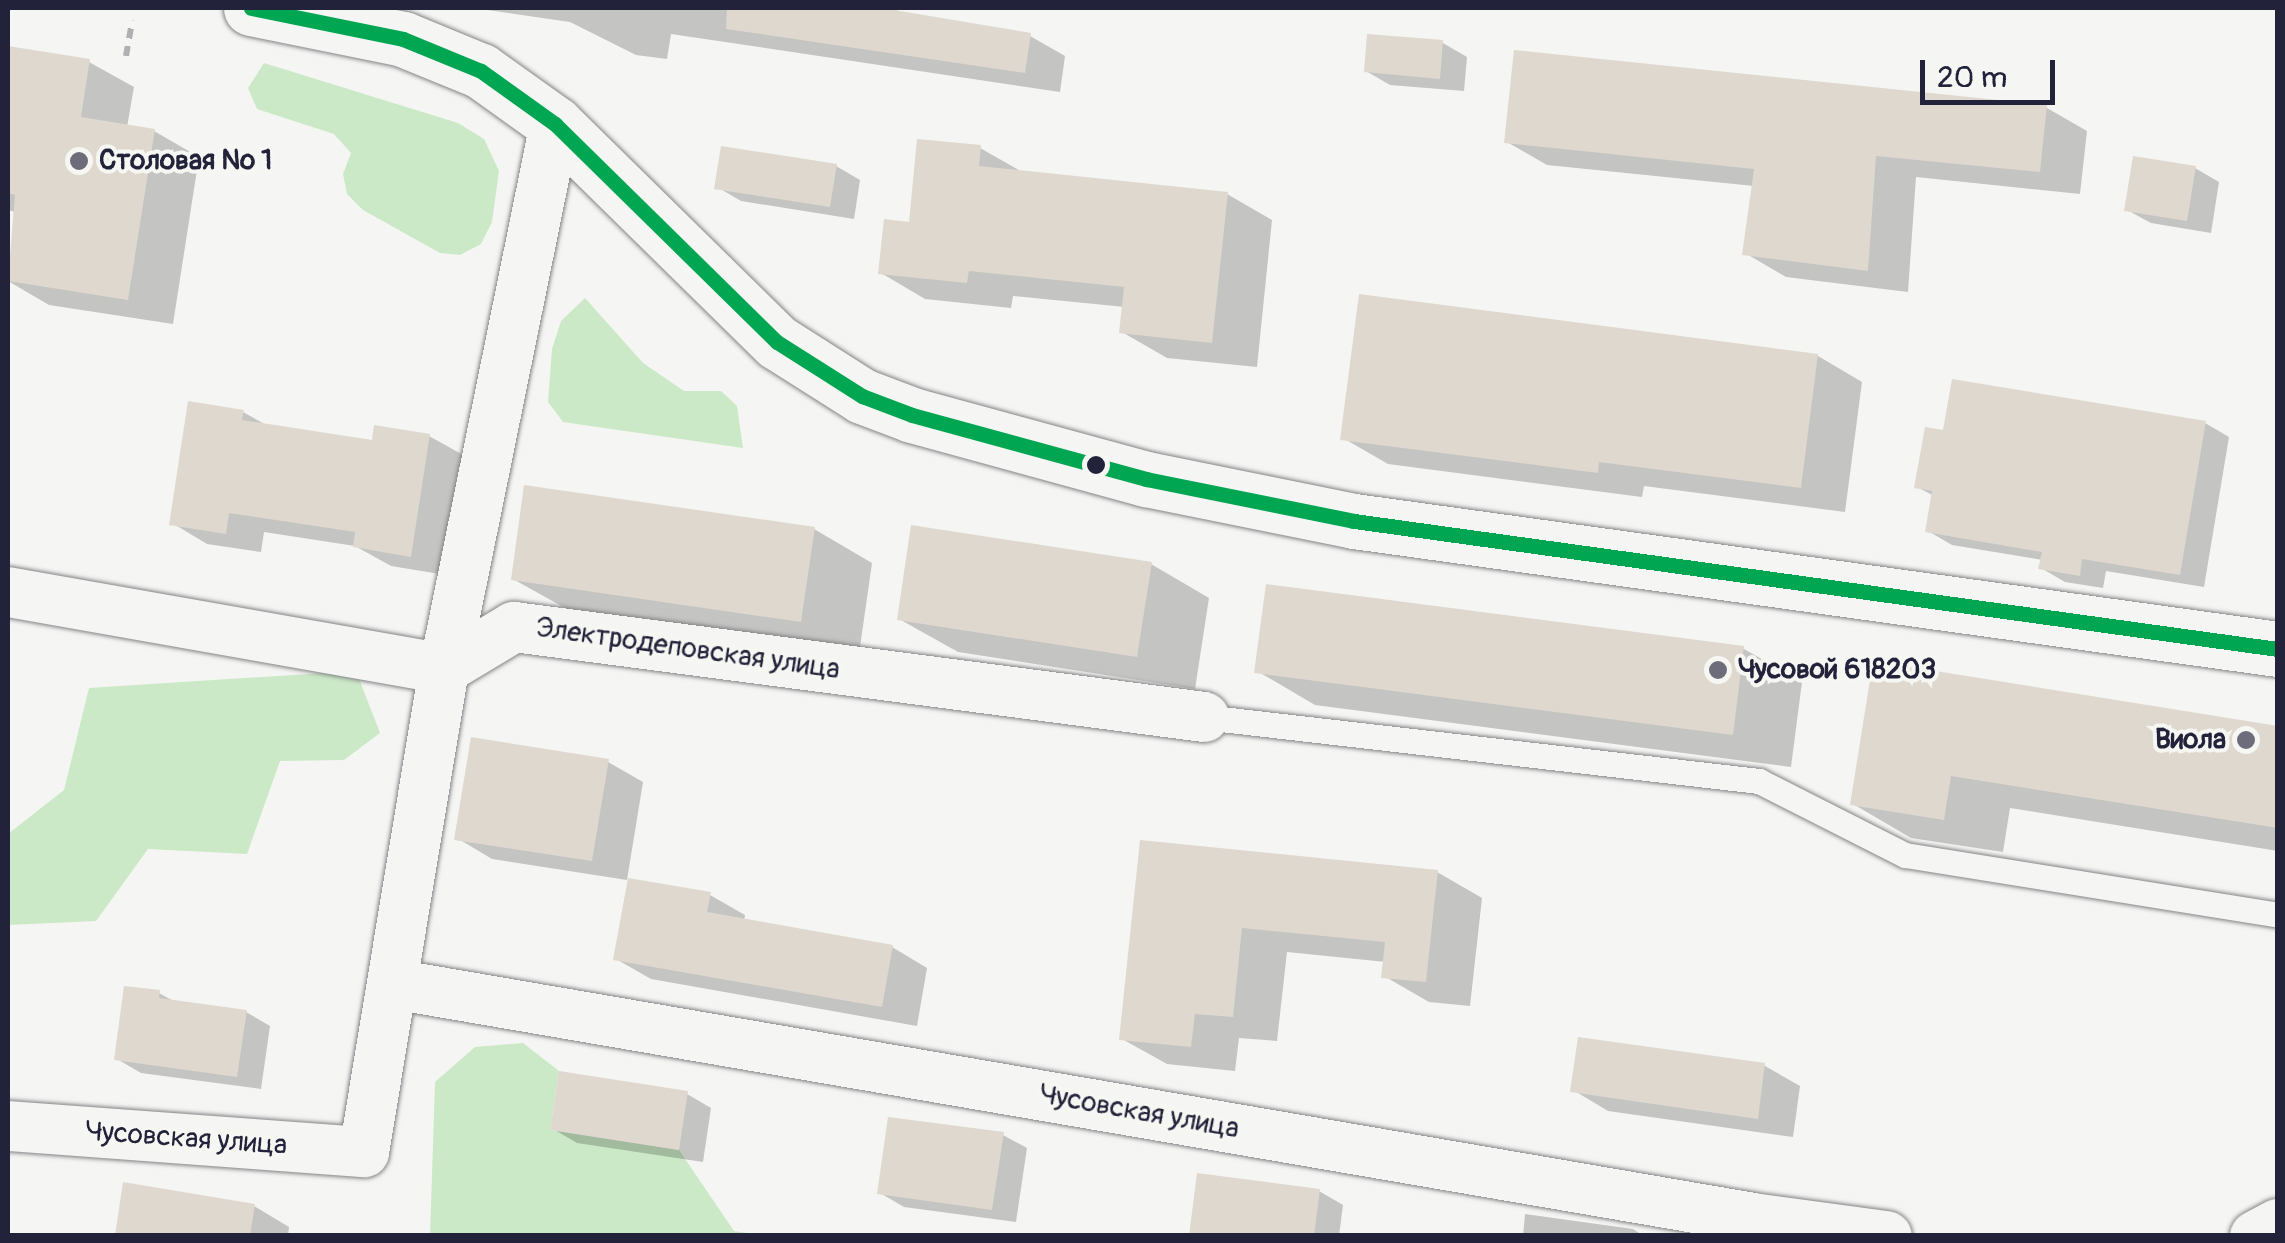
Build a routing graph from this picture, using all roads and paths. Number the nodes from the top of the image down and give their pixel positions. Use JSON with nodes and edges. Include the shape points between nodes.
{"nodes":[{"id":1,"x":251,"y":8,"type":"edge"},
{"id":2,"x":132,"y":21,"type":"dead end"},
{"id":3,"x":126,"y":56,"type":"dead end"},
{"id":4,"x":555,"y":124,"type":"junction"},
{"id":5,"x":8,"y":592,"type":"edge"},
{"id":6,"x":2278,"y":649,"type":"edge"},
{"id":7,"x":444,"y":669,"type":"junction"},
{"id":8,"x":1204,"y":718,"type":"joint"},
{"id":9,"x":2278,"y":915,"type":"edge"},
{"id":10,"x":393,"y":984,"type":"junction"},
{"id":11,"x":8,"y":1126,"type":"edge"},
{"id":12,"x":2278,"y":1224,"type":"edge"},
{"id":13,"x":1887,"y":1236,"type":"edge"},
{"id":14,"x":2255,"y":1236,"type":"edge"}],
"edges":[{"from":1,"to":4,"type":"street","via":[[442,53],[481,71]]},
{"from":2,"to":3,"type":"path"},
{"from":4,"to":6,"type":"street","via":[[776,342],[862,396],[912,416],[1146,479],[1354,521]]},
{"from":4,"to":7,"type":"street"},
{"from":5,"to":7,"type":"street"},
{"from":7,"to":8,"type":"street","name":"Электродеповская улица","via":[[514,626]]},
{"from":7,"to":10,"type":"street"},
{"from":8,"to":9,"type":"lane","via":[[1759,781],[1905,854]]},
{"from":10,"to":11,"type":"street","name":"Чусовская улица","via":[[364,1152]]},
{"from":10,"to":13,"type":"street","name":"Чусовская улица"},
{"from":12,"to":14,"type":"street"}]}
